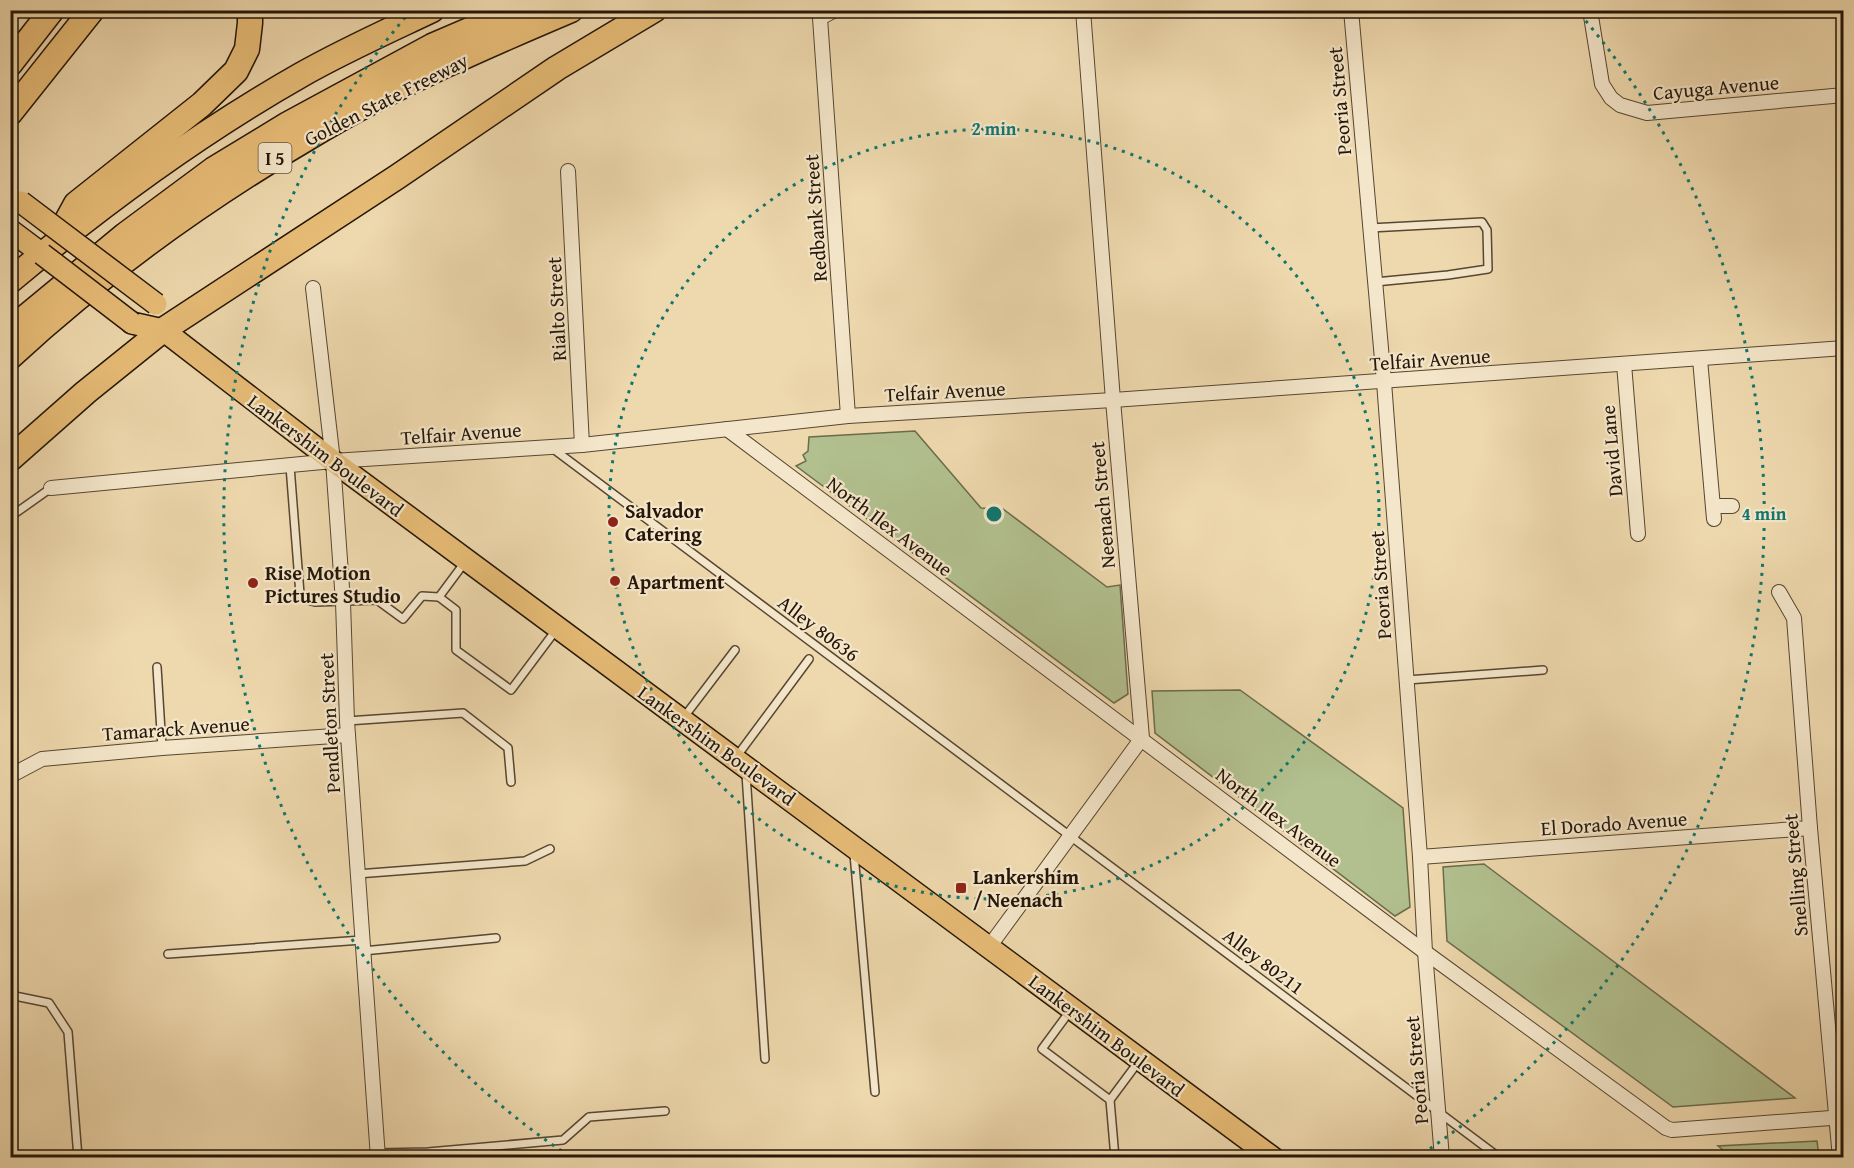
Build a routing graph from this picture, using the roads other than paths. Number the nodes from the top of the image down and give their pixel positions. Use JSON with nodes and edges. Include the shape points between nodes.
{"nodes":[{"id":1,"x":52,"y":10,"type":"edge"},
{"id":2,"x":92,"y":10,"type":"edge"},
{"id":3,"x":250,"y":10,"type":"edge"},
{"id":4,"x":432,"y":10,"type":"edge"},
{"id":5,"x":489,"y":10,"type":"edge"},
{"id":6,"x":516,"y":10,"type":"edge"},
{"id":7,"x":571,"y":10,"type":"edge"},
{"id":8,"x":654,"y":10,"type":"edge"},
{"id":9,"x":835,"y":10,"type":"edge"},
{"id":10,"x":1083,"y":10,"type":"edge"},
{"id":11,"x":1351,"y":10,"type":"edge"},
{"id":12,"x":1590,"y":10,"type":"edge"},
{"id":13,"x":10,"y":64,"type":"edge"},
{"id":14,"x":1844,"y":95,"type":"edge"},
{"id":15,"x":10,"y":113,"type":"edge"},
{"id":16,"x":568,"y":171,"type":"dead end"},
{"id":17,"x":16,"y":198,"type":"edge"},
{"id":18,"x":1370,"y":228,"type":"junction"},
{"id":19,"x":10,"y":230,"type":"edge"},
{"id":20,"x":54,"y":244,"type":"junction"},
{"id":21,"x":10,"y":281,"type":"edge"},
{"id":22,"x":1375,"y":282,"type":"junction"},
{"id":23,"x":313,"y":288,"type":"dead end"},
{"id":24,"x":10,"y":314,"type":"edge"},
{"id":25,"x":10,"y":330,"type":"edge"},
{"id":26,"x":163,"y":330,"type":"junction"},
{"id":27,"x":1844,"y":348,"type":"edge"},
{"id":28,"x":10,"y":357,"type":"edge"},
{"id":29,"x":1701,"y":359,"type":"junction"},
{"id":30,"x":1624,"y":364,"type":"junction"},
{"id":31,"x":1384,"y":382,"type":"junction"},
{"id":32,"x":1113,"y":400,"type":"junction"},
{"id":33,"x":848,"y":416,"type":"junction"},
{"id":34,"x":727,"y":429,"type":"junction"},
{"id":35,"x":582,"y":445,"type":"junction"},
{"id":36,"x":550,"y":447,"type":"junction"},
{"id":37,"x":10,"y":459,"type":"edge"},
{"id":38,"x":333,"y":461,"type":"junction"},
{"id":39,"x":290,"y":466,"type":"junction"},
{"id":40,"x":51,"y":488,"type":"joint"},
{"id":41,"x":1732,"y":506,"type":"dead end"},
{"id":42,"x":10,"y":517,"type":"edge"},
{"id":43,"x":1638,"y":534,"type":"dead end"},
{"id":44,"x":466,"y":560,"type":"junction"},
{"id":45,"x":1779,"y":592,"type":"dead end"},
{"id":46,"x":439,"y":597,"type":"junction"},
{"id":47,"x":343,"y":602,"type":"junction"},
{"id":48,"x":557,"y":628,"type":"junction"},
{"id":49,"x":735,"y":650,"type":"dead end"},
{"id":50,"x":809,"y":659,"type":"dead end"},
{"id":51,"x":157,"y":667,"type":"dead end"},
{"id":52,"x":1543,"y":670,"type":"dead end"},
{"id":53,"x":1407,"y":680,"type":"junction"},
{"id":54,"x":682,"y":719,"type":"junction"},
{"id":55,"x":347,"y":721,"type":"junction"},
{"id":56,"x":348,"y":735,"type":"junction"},
{"id":57,"x":1142,"y":738,"type":"junction"},
{"id":58,"x":162,"y":748,"type":"junction"},
{"id":59,"x":740,"y":762,"type":"junction"},
{"id":60,"x":10,"y":776,"type":"edge"},
{"id":61,"x":511,"y":782,"type":"dead end"},
{"id":62,"x":1810,"y":828,"type":"junction"},
{"id":63,"x":1069,"y":835,"type":"junction"},
{"id":64,"x":853,"y":846,"type":"junction"},
{"id":65,"x":549,"y":849,"type":"dead end"},
{"id":66,"x":1420,"y":857,"type":"junction"},
{"id":67,"x":357,"y":874,"type":"junction"},
{"id":68,"x":496,"y":939,"type":"dead end"},
{"id":69,"x":363,"y":945,"type":"junction"},
{"id":70,"x":988,"y":947,"type":"junction"},
{"id":71,"x":1425,"y":952,"type":"junction"},
{"id":72,"x":168,"y":954,"type":"dead end"},
{"id":73,"x":10,"y":995,"type":"edge"},
{"id":74,"x":1071,"y":1008,"type":"junction"},
{"id":75,"x":765,"y":1059,"type":"dead end"},
{"id":76,"x":1140,"y":1059,"type":"junction"},
{"id":77,"x":875,"y":1092,"type":"dead end"},
{"id":78,"x":1110,"y":1100,"type":"junction"},
{"id":79,"x":665,"y":1111,"type":"dead end"},
{"id":80,"x":1440,"y":1112,"type":"junction"},
{"id":81,"x":1840,"y":1118,"type":"edge"},
{"id":82,"x":378,"y":1155,"type":"edge"},
{"id":83,"x":78,"y":1158,"type":"edge"},
{"id":84,"x":1115,"y":1158,"type":"edge"},
{"id":85,"x":1273,"y":1158,"type":"edge"},
{"id":86,"x":1442,"y":1158,"type":"edge"},
{"id":87,"x":1500,"y":1158,"type":"edge"},
{"id":88,"x":1840,"y":1158,"type":"edge"}],
"edges":[{"from":1,"to":13,"type":"highway"},
{"from":2,"to":15,"type":"highway"},
{"from":3,"to":20,"type":"highway","via":[[246,49],[236,71],[202,104],[76,204]]},
{"from":4,"to":20,"type":"highway","via":[[302,75],[234,116],[136,180]]},
{"from":5,"to":24,"type":"highway","via":[[294,106],[182,175],[108,230]]},
{"from":6,"to":25,"type":"highway","via":[[432,46],[214,169],[125,235]]},
{"from":7,"to":28,"type":"highway","name":"Golden State Freeway","number":"I 5","via":[[432,72],[237,180],[132,254]]},
{"from":8,"to":26,"type":"highway","via":[[557,68]]},
{"from":9,"to":33,"type":"street","name":"Redbank Street","via":[[820,18]]},
{"from":10,"to":32,"type":"street","name":"Neenach Street"},
{"from":11,"to":18,"type":"street","name":"Peoria Street"},
{"from":12,"to":14,"type":"street","name":"Cayuga Avenue","via":[[1602,84],[1620,105],[1647,113]]},
{"from":16,"to":35,"type":"street","name":"Rialto Street"},
{"from":17,"to":26,"type":"main road","bridge":true,"via":[[156,304]]},
{"from":18,"to":22,"type":"street","name":"Peoria Street"},
{"from":18,"to":22,"type":"lane","via":[[1482,222],[1487,230],[1488,269]]},
{"from":19,"to":26,"type":"main road","name":"Lankershim Boulevard","bridge":true,"via":[[132,323]]},
{"from":20,"to":21,"type":"highway"},
{"from":22,"to":31,"type":"street","name":"Peoria Street"},
{"from":23,"to":38,"type":"street","name":"Pendleton Street"},
{"from":26,"to":37,"type":"highway"},
{"from":26,"to":38,"type":"main road","name":"Lankershim Boulevard"},
{"from":27,"to":29,"type":"street","name":"Telfair Avenue"},
{"from":29,"to":30,"type":"street","name":"Telfair Avenue"},
{"from":29,"to":41,"type":"street","via":[[1714,513]]},
{"from":30,"to":31,"type":"street","name":"Telfair Avenue"},
{"from":30,"to":43,"type":"street","name":"David Lane"},
{"from":31,"to":32,"type":"street","name":"Telfair Avenue"},
{"from":31,"to":53,"type":"street","name":"Peoria Street"},
{"from":32,"to":33,"type":"street","name":"Telfair Avenue"},
{"from":32,"to":57,"type":"street","name":"Neenach Street"},
{"from":33,"to":34,"type":"street","name":"Telfair Avenue"},
{"from":34,"to":35,"type":"street","name":"Telfair Avenue"},
{"from":34,"to":57,"type":"street","name":"North Ilex Avenue"},
{"from":35,"to":36,"type":"street","name":"Telfair Avenue"},
{"from":36,"to":38,"type":"street","name":"Telfair Avenue"},
{"from":36,"to":63,"type":"lane","name":"Alley 80636"},
{"from":38,"to":39,"type":"street","name":"Telfair Avenue"},
{"from":38,"to":44,"type":"main road","name":"Lankershim Boulevard"},
{"from":38,"to":47,"type":"street","name":"Pendleton Street"},
{"from":39,"to":40,"type":"street","name":"Telfair Avenue"},
{"from":39,"to":47,"type":"lane","via":[[300,594],[315,602]]},
{"from":40,"to":42,"type":"lane"},
{"from":44,"to":46,"type":"lane"},
{"from":44,"to":48,"type":"main road","name":"Lankershim Boulevard"},
{"from":45,"to":62,"type":"street","name":"Snelling Street","via":[[1794,618]]},
{"from":46,"to":47,"type":"lane","via":[[422,596],[404,619],[377,600]]},
{"from":46,"to":48,"type":"lane","via":[[456,610],[456,650],[511,690]]},
{"from":47,"to":55,"type":"street","name":"Pendleton Street"},
{"from":48,"to":54,"type":"main road","name":"Lankershim Boulevard"},
{"from":49,"to":54,"type":"lane"},
{"from":50,"to":59,"type":"lane"},
{"from":51,"to":58,"type":"lane"},
{"from":52,"to":53,"type":"lane"},
{"from":53,"to":66,"type":"street","name":"Peoria Street"},
{"from":54,"to":59,"type":"main road","name":"Lankershim Boulevard"},
{"from":55,"to":56,"type":"street","name":"Pendleton Street"},
{"from":55,"to":61,"type":"lane","via":[[463,713],[508,748]]},
{"from":56,"to":58,"type":"street","name":"Tamarack Avenue"},
{"from":56,"to":67,"type":"street","name":"Pendleton Street"},
{"from":57,"to":63,"type":"street"},
{"from":57,"to":71,"type":"street","name":"North Ilex Avenue"},
{"from":58,"to":60,"type":"street","name":"Tamarack Avenue","via":[[42,759]]},
{"from":59,"to":64,"type":"main road","name":"Lankershim Boulevard"},
{"from":59,"to":75,"type":"lane"},
{"from":62,"to":66,"type":"street","name":"El Dorado Avenue"},
{"from":62,"to":81,"type":"street","name":"Snelling Street"},
{"from":63,"to":70,"type":"street"},
{"from":63,"to":80,"type":"lane","name":"Alley 80211"},
{"from":64,"to":70,"type":"main road","name":"Lankershim Boulevard"},
{"from":64,"to":77,"type":"lane"},
{"from":65,"to":67,"type":"lane","via":[[525,861]]},
{"from":66,"to":71,"type":"street","name":"Peoria Street"},
{"from":67,"to":69,"type":"street","name":"Pendleton Street"},
{"from":68,"to":69,"type":"lane"},
{"from":69,"to":72,"type":"lane"},
{"from":69,"to":82,"type":"street","name":"Pendleton Street"},
{"from":70,"to":74,"type":"main road","name":"Lankershim Boulevard"},
{"from":71,"to":80,"type":"street","name":"Peoria Street"},
{"from":71,"to":81,"type":"street","name":"North Ilex Avenue","via":[[1666,1128]]},
{"from":73,"to":83,"type":"lane","via":[[49,1003],[68,1032]]},
{"from":74,"to":76,"type":"main road","name":"Lankershim Boulevard"},
{"from":74,"to":78,"type":"lane","via":[[1042,1049]]},
{"from":76,"to":78,"type":"lane"},
{"from":76,"to":85,"type":"main road","name":"Lankershim Boulevard"},
{"from":78,"to":84,"type":"lane"},
{"from":79,"to":82,"type":"lane","via":[[589,1117],[563,1140]]},
{"from":80,"to":86,"type":"street","name":"Peoria Street"},
{"from":80,"to":87,"type":"lane","name":"Alley 80211"},
{"from":81,"to":88,"type":"street","name":"Snelling Street"}]}
